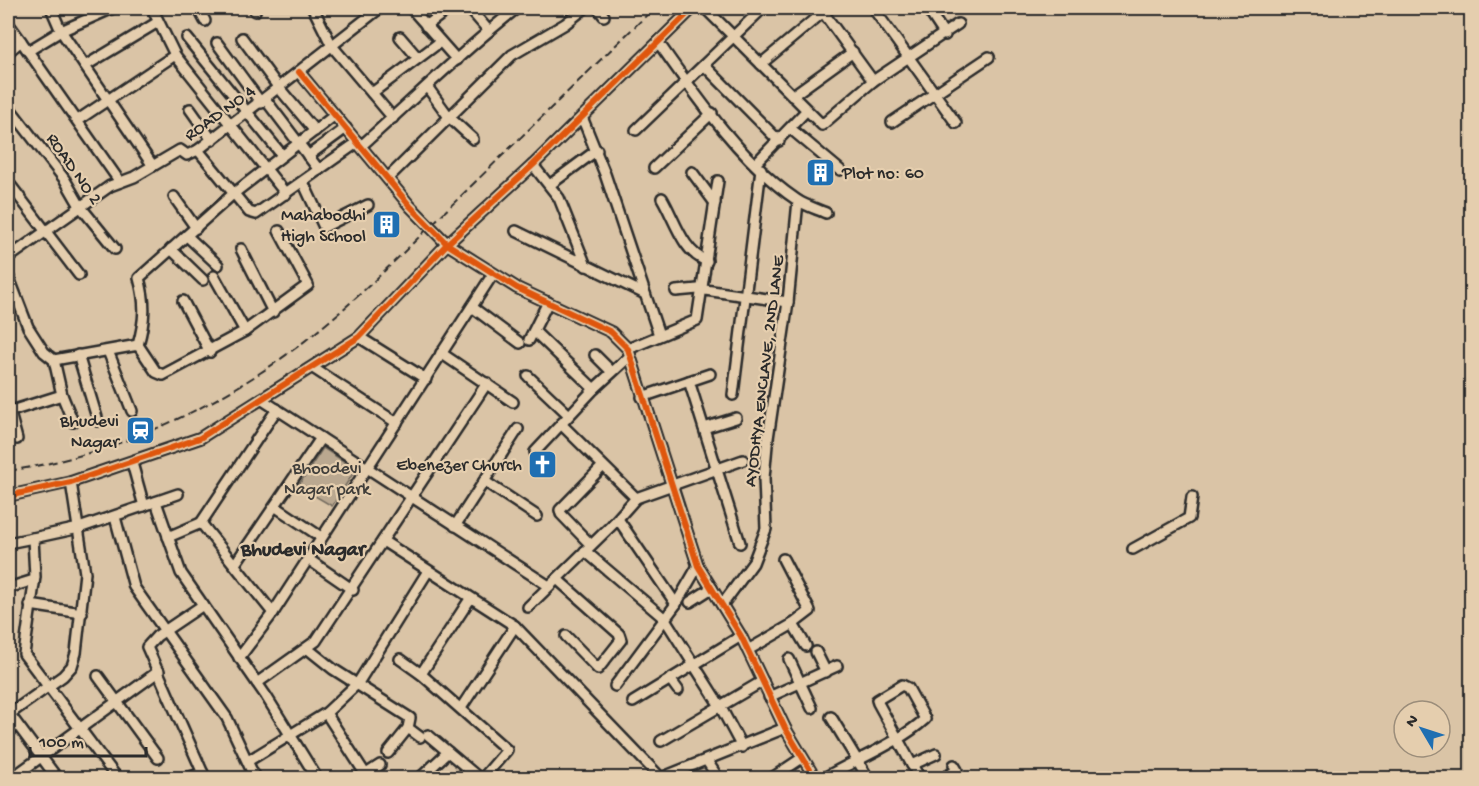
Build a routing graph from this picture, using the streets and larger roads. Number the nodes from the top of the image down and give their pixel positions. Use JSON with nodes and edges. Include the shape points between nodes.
{"nodes":[{"id":1,"x":51,"y":8,"type":"edge"},
{"id":2,"x":152,"y":8,"type":"edge"},
{"id":3,"x":198,"y":8,"type":"edge"},
{"id":4,"x":313,"y":8,"type":"edge"},
{"id":5,"x":380,"y":8,"type":"edge"},
{"id":6,"x":411,"y":8,"type":"edge"},
{"id":7,"x":450,"y":8,"type":"edge"},
{"id":8,"x":469,"y":8,"type":"edge"},
{"id":9,"x":517,"y":8,"type":"edge"},
{"id":10,"x":585,"y":8,"type":"edge"},
{"id":11,"x":598,"y":8,"type":"edge"},
{"id":12,"x":693,"y":8,"type":"edge"},
{"id":13,"x":705,"y":8,"type":"edge"},
{"id":14,"x":763,"y":8,"type":"edge"},
{"id":15,"x":873,"y":8,"type":"edge"},
{"id":16,"x":927,"y":8,"type":"edge"},
{"id":17,"x":107,"y":9,"type":"edge"},
{"id":18,"x":824,"y":9,"type":"edge"},
{"id":19,"x":604,"y":16,"type":"dead end"},
{"id":20,"x":205,"y":21,"type":"dead end"},
{"id":21,"x":8,"y":22,"type":"edge"},
{"id":22,"x":158,"y":22,"type":"junction"},
{"id":23,"x":958,"y":24,"type":"dead end"},
{"id":24,"x":426,"y":26,"type":"junction"},
{"id":25,"x":488,"y":30,"type":"junction"},
{"id":26,"x":61,"y":31,"type":"junction"},
{"id":27,"x":945,"y":35,"type":"junction"},
{"id":28,"x":733,"y":36,"type":"junction"},
{"id":29,"x":400,"y":37,"type":"dead end"},
{"id":30,"x":187,"y":38,"type":"dead end"},
{"id":31,"x":242,"y":38,"type":"dead end"},
{"id":32,"x":21,"y":41,"type":"junction"},
{"id":33,"x":440,"y":42,"type":"junction"},
{"id":34,"x":658,"y":42,"type":"junction"},
{"id":35,"x":217,"y":44,"type":"dead end"},
{"id":36,"x":333,"y":46,"type":"junction"},
{"id":37,"x":28,"y":51,"type":"junction"},
{"id":38,"x":8,"y":52,"type":"edge"},
{"id":39,"x":853,"y":52,"type":"junction"},
{"id":40,"x":175,"y":56,"type":"junction"},
{"id":41,"x":989,"y":57,"type":"dead end"},
{"id":42,"x":418,"y":58,"type":"junction"},
{"id":43,"x":910,"y":58,"type":"junction"},
{"id":44,"x":457,"y":60,"type":"junction"},
{"id":45,"x":761,"y":64,"type":"junction"},
{"id":46,"x":704,"y":65,"type":"junction"},
{"id":47,"x":85,"y":66,"type":"junction"},
{"id":48,"x":299,"y":72,"type":"junction"},
{"id":49,"x":685,"y":80,"type":"junction"},
{"id":50,"x":873,"y":81,"type":"junction"},
{"id":51,"x":279,"y":88,"type":"junction"},
{"id":52,"x":428,"y":88,"type":"junction"},
{"id":53,"x":934,"y":92,"type":"junction"},
{"id":54,"x":372,"y":93,"type":"junction"},
{"id":55,"x":792,"y":96,"type":"junction"},
{"id":56,"x":107,"y":100,"type":"junction"},
{"id":57,"x":263,"y":101,"type":"junction"},
{"id":58,"x":8,"y":106,"type":"edge"},
{"id":59,"x":190,"y":109,"type":"dead end"},
{"id":60,"x":806,"y":111,"type":"junction"},
{"id":61,"x":248,"y":112,"type":"junction"},
{"id":62,"x":712,"y":113,"type":"junction"},
{"id":63,"x":335,"y":115,"type":"junction"},
{"id":64,"x":449,"y":117,"type":"junction"},
{"id":65,"x":582,"y":117,"type":"junction"},
{"id":66,"x":393,"y":118,"type":"junction"},
{"id":67,"x":78,"y":120,"type":"junction"},
{"id":68,"x":892,"y":122,"type":"dead end"},
{"id":69,"x":956,"y":123,"type":"dead end"},
{"id":70,"x":231,"y":126,"type":"junction"},
{"id":71,"x":346,"y":128,"type":"junction"},
{"id":72,"x":791,"y":129,"type":"junction"},
{"id":73,"x":636,"y":130,"type":"dead end"},
{"id":74,"x":315,"y":131,"type":"junction"},
{"id":75,"x":473,"y":139,"type":"dead end"},
{"id":76,"x":213,"y":140,"type":"junction"},
{"id":77,"x":779,"y":141,"type":"junction"},
{"id":78,"x":299,"y":143,"type":"junction"},
{"id":79,"x":359,"y":144,"type":"junction"},
{"id":80,"x":198,"y":150,"type":"junction"},
{"id":81,"x":597,"y":150,"type":"junction"},
{"id":82,"x":282,"y":155,"type":"junction"},
{"id":83,"x":308,"y":156,"type":"junction"},
{"id":84,"x":533,"y":165,"type":"junction"},
{"id":85,"x":153,"y":166,"type":"junction"},
{"id":86,"x":758,"y":166,"type":"junction"},
{"id":87,"x":265,"y":168,"type":"junction"},
{"id":88,"x":654,"y":168,"type":"dead end"},
{"id":89,"x":319,"y":170,"type":"junction"},
{"id":90,"x":840,"y":170,"type":"dead end"},
{"id":91,"x":692,"y":171,"type":"dead end"},
{"id":92,"x":388,"y":178,"type":"junction"},
{"id":93,"x":718,"y":181,"type":"dead end"},
{"id":94,"x":8,"y":182,"type":"edge"},
{"id":95,"x":120,"y":182,"type":"junction"},
{"id":96,"x":303,"y":182,"type":"junction"},
{"id":97,"x":551,"y":184,"type":"junction"},
{"id":98,"x":233,"y":194,"type":"junction"},
{"id":99,"x":286,"y":194,"type":"junction"},
{"id":100,"x":174,"y":197,"type":"dead end"},
{"id":101,"x":662,"y":198,"type":"dead end"},
{"id":102,"x":798,"y":201,"type":"junction"},
{"id":103,"x":715,"y":203,"type":"junction"},
{"id":104,"x":369,"y":205,"type":"dead end"},
{"id":105,"x":80,"y":206,"type":"junction"},
{"id":106,"x":826,"y":213,"type":"dead end"},
{"id":107,"x":196,"y":228,"type":"junction"},
{"id":108,"x":279,"y":231,"type":"dead end"},
{"id":109,"x":516,"y":231,"type":"dead end"},
{"id":110,"x":45,"y":233,"type":"junction"},
{"id":111,"x":187,"y":236,"type":"junction"},
{"id":112,"x":447,"y":244,"type":"junction"},
{"id":113,"x":115,"y":249,"type":"dead end"},
{"id":114,"x":171,"y":249,"type":"junction"},
{"id":115,"x":241,"y":249,"type":"dead end"},
{"id":116,"x":8,"y":258,"type":"edge"},
{"id":117,"x":707,"y":261,"type":"junction"},
{"id":118,"x":218,"y":265,"type":"dead end"},
{"id":119,"x":586,"y":266,"type":"junction"},
{"id":120,"x":493,"y":274,"type":"junction"},
{"id":121,"x":8,"y":275,"type":"edge"},
{"id":122,"x":79,"y":275,"type":"dead end"},
{"id":123,"x":214,"y":276,"type":"dead end"},
{"id":124,"x":203,"y":280,"type":"dead end"},
{"id":125,"x":704,"y":290,"type":"junction"},
{"id":126,"x":676,"y":291,"type":"dead end"},
{"id":127,"x":645,"y":294,"type":"junction"},
{"id":128,"x":744,"y":295,"type":"junction"},
{"id":129,"x":183,"y":301,"type":"dead end"},
{"id":130,"x":548,"y":302,"type":"junction"},
{"id":131,"x":788,"y":302,"type":"junction"},
{"id":132,"x":472,"y":307,"type":"junction"},
{"id":133,"x":273,"y":312,"type":"junction"},
{"id":134,"x":245,"y":331,"type":"junction"},
{"id":135,"x":534,"y":331,"type":"junction"},
{"id":136,"x":659,"y":335,"type":"junction"},
{"id":137,"x":359,"y":337,"type":"junction"},
{"id":138,"x":138,"y":345,"type":"junction"},
{"id":139,"x":108,"y":351,"type":"junction"},
{"id":140,"x":210,"y":352,"type":"junction"},
{"id":141,"x":629,"y":352,"type":"junction"},
{"id":142,"x":441,"y":353,"type":"junction"},
{"id":143,"x":78,"y":355,"type":"junction"},
{"id":144,"x":595,"y":355,"type":"dead end"},
{"id":145,"x":54,"y":360,"type":"junction"},
{"id":146,"x":312,"y":368,"type":"junction"},
{"id":147,"x":612,"y":372,"type":"junction"},
{"id":148,"x":710,"y":374,"type":"dead end"},
{"id":149,"x":528,"y":376,"type":"dead end"},
{"id":150,"x":426,"y":379,"type":"junction"},
{"id":151,"x":689,"y":381,"type":"junction"},
{"id":152,"x":487,"y":383,"type":"junction"},
{"id":153,"x":594,"y":389,"type":"junction"},
{"id":154,"x":62,"y":395,"type":"junction"},
{"id":155,"x":733,"y":395,"type":"dead end"},
{"id":156,"x":642,"y":397,"type":"junction"},
{"id":157,"x":261,"y":399,"type":"junction"},
{"id":158,"x":513,"y":402,"type":"dead end"},
{"id":159,"x":277,"y":409,"type":"junction"},
{"id":160,"x":8,"y":410,"type":"edge"},
{"id":161,"x":132,"y":411,"type":"dead end"},
{"id":162,"x":569,"y":416,"type":"junction"},
{"id":163,"x":736,"y":418,"type":"dead end"},
{"id":164,"x":98,"y":421,"type":"dead end"},
{"id":165,"x":73,"y":422,"type":"dead end"},
{"id":166,"x":397,"y":423,"type":"junction"},
{"id":167,"x":561,"y":424,"type":"junction"},
{"id":168,"x":704,"y":428,"type":"junction"},
{"id":169,"x":518,"y":429,"type":"dead end"},
{"id":170,"x":321,"y":438,"type":"junction"},
{"id":171,"x":17,"y":439,"type":"dead end"},
{"id":172,"x":535,"y":452,"type":"dead end"},
{"id":173,"x":743,"y":460,"type":"dead end"},
{"id":174,"x":132,"y":462,"type":"junction"},
{"id":175,"x":603,"y":466,"type":"junction"},
{"id":176,"x":366,"y":467,"type":"junction"},
{"id":177,"x":717,"y":468,"type":"junction"},
{"id":178,"x":484,"y":481,"type":"junction"},
{"id":179,"x":71,"y":482,"type":"junction"},
{"id":180,"x":673,"y":484,"type":"junction"},
{"id":181,"x":178,"y":494,"type":"dead end"},
{"id":182,"x":8,"y":496,"type":"edge"},
{"id":183,"x":1192,"y":497,"type":"dead end"},
{"id":184,"x":412,"y":498,"type":"junction"},
{"id":185,"x":636,"y":498,"type":"junction"},
{"id":186,"x":156,"y":502,"type":"junction"},
{"id":187,"x":144,"y":506,"type":"junction"},
{"id":188,"x":276,"y":507,"type":"junction"},
{"id":189,"x":537,"y":516,"type":"dead end"},
{"id":190,"x":115,"y":517,"type":"junction"},
{"id":191,"x":618,"y":519,"type":"junction"},
{"id":192,"x":201,"y":523,"type":"junction"},
{"id":193,"x":455,"y":526,"type":"junction"},
{"id":194,"x":79,"y":528,"type":"junction"},
{"id":195,"x":168,"y":537,"type":"junction"},
{"id":196,"x":321,"y":537,"type":"junction"},
{"id":197,"x":33,"y":538,"type":"junction"},
{"id":198,"x":383,"y":541,"type":"junction"},
{"id":199,"x":8,"y":543,"type":"edge"},
{"id":200,"x":740,"y":543,"type":"dead end"},
{"id":201,"x":588,"y":548,"type":"junction"},
{"id":202,"x":1133,"y":549,"type":"dead end"},
{"id":203,"x":308,"y":559,"type":"junction"},
{"id":204,"x":783,"y":559,"type":"dead end"},
{"id":205,"x":236,"y":564,"type":"junction"},
{"id":206,"x":699,"y":566,"type":"junction"},
{"id":207,"x":428,"y":571,"type":"junction"},
{"id":208,"x":557,"y":579,"type":"junction"},
{"id":209,"x":34,"y":580,"type":"junction"},
{"id":210,"x":549,"y":586,"type":"junction"},
{"id":211,"x":8,"y":588,"type":"edge"},
{"id":212,"x":712,"y":588,"type":"junction"},
{"id":213,"x":353,"y":590,"type":"junction"},
{"id":214,"x":470,"y":599,"type":"junction"},
{"id":215,"x":690,"y":602,"type":"dead end"},
{"id":216,"x":676,"y":604,"type":"junction"},
{"id":217,"x":30,"y":605,"type":"junction"},
{"id":218,"x":203,"y":605,"type":"junction"},
{"id":219,"x":722,"y":605,"type":"junction"},
{"id":220,"x":528,"y":607,"type":"dead end"},
{"id":221,"x":81,"y":613,"type":"junction"},
{"id":222,"x":273,"y":613,"type":"junction"},
{"id":223,"x":665,"y":619,"type":"junction"},
{"id":224,"x":793,"y":624,"type":"junction"},
{"id":225,"x":515,"y":626,"type":"junction"},
{"id":226,"x":167,"y":631,"type":"junction"},
{"id":227,"x":566,"y":636,"type":"dead end"},
{"id":228,"x":741,"y":636,"type":"junction"},
{"id":229,"x":806,"y":646,"type":"dead end"},
{"id":230,"x":308,"y":649,"type":"junction"},
{"id":231,"x":748,"y":651,"type":"junction"},
{"id":232,"x":816,"y":652,"type":"dead end"},
{"id":233,"x":240,"y":658,"type":"junction"},
{"id":234,"x":789,"y":659,"type":"dead end"},
{"id":235,"x":400,"y":660,"type":"dead end"},
{"id":236,"x":693,"y":664,"type":"junction"},
{"id":237,"x":837,"y":666,"type":"dead end"},
{"id":238,"x":159,"y":671,"type":"junction"},
{"id":239,"x":826,"y":672,"type":"junction"},
{"id":240,"x":421,"y":674,"type":"junction"},
{"id":241,"x":98,"y":676,"type":"dead end"},
{"id":242,"x":670,"y":679,"type":"junction"},
{"id":243,"x":762,"y":681,"type":"junction"},
{"id":244,"x":257,"y":683,"type":"junction"},
{"id":245,"x":358,"y":684,"type":"junction"},
{"id":246,"x":801,"y":684,"type":"junction"},
{"id":247,"x":615,"y":686,"type":"dead end"},
{"id":248,"x":49,"y":687,"type":"junction"},
{"id":249,"x":678,"y":690,"type":"dead end"},
{"id":250,"x":769,"y":697,"type":"junction"},
{"id":251,"x":116,"y":702,"type":"junction"},
{"id":252,"x":633,"y":702,"type":"dead end"},
{"id":253,"x":720,"y":706,"type":"junction"},
{"id":254,"x":461,"y":708,"type":"junction"},
{"id":255,"x":812,"y":708,"type":"dead end"},
{"id":256,"x":8,"y":713,"type":"edge"},
{"id":257,"x":326,"y":713,"type":"junction"},
{"id":258,"x":831,"y":717,"type":"dead end"},
{"id":259,"x":80,"y":727,"type":"junction"},
{"id":260,"x":408,"y":728,"type":"junction"},
{"id":261,"x":785,"y":728,"type":"junction"},
{"id":262,"x":289,"y":734,"type":"junction"},
{"id":263,"x":898,"y":737,"type":"junction"},
{"id":264,"x":661,"y":741,"type":"dead end"},
{"id":265,"x":742,"y":747,"type":"junction"},
{"id":266,"x":448,"y":752,"type":"junction"},
{"id":267,"x":388,"y":753,"type":"dead end"},
{"id":268,"x":936,"y":754,"type":"dead end"},
{"id":269,"x":41,"y":756,"type":"junction"},
{"id":270,"x":158,"y":758,"type":"dead end"},
{"id":271,"x":802,"y":758,"type":"junction"},
{"id":272,"x":856,"y":760,"type":"junction"},
{"id":273,"x":248,"y":761,"type":"junction"},
{"id":274,"x":707,"y":761,"type":"junction"},
{"id":275,"x":380,"y":765,"type":"dead end"},
{"id":276,"x":912,"y":765,"type":"junction"},
{"id":277,"x":954,"y":765,"type":"dead end"},
{"id":278,"x":204,"y":776,"type":"edge"},
{"id":279,"x":363,"y":777,"type":"edge"},
{"id":280,"x":12,"y":778,"type":"edge"},
{"id":281,"x":57,"y":778,"type":"edge"},
{"id":282,"x":117,"y":778,"type":"edge"},
{"id":283,"x":187,"y":778,"type":"edge"},
{"id":284,"x":255,"y":778,"type":"edge"},
{"id":285,"x":317,"y":778,"type":"edge"},
{"id":286,"x":420,"y":778,"type":"edge"},
{"id":287,"x":481,"y":778,"type":"edge"},
{"id":288,"x":665,"y":778,"type":"edge"},
{"id":289,"x":718,"y":778,"type":"edge"},
{"id":290,"x":772,"y":778,"type":"edge"},
{"id":291,"x":815,"y":778,"type":"edge"},
{"id":292,"x":824,"y":778,"type":"edge"},
{"id":293,"x":868,"y":778,"type":"edge"},
{"id":294,"x":920,"y":778,"type":"edge"},
{"id":295,"x":944,"y":778,"type":"edge"}],
"edges":[{"from":1,"to":26,"type":"street"},
{"from":2,"to":22,"type":"street"},
{"from":3,"to":20,"type":"street"},
{"from":4,"to":36,"type":"street"},
{"from":5,"to":36,"type":"street","name":"ROAD NO 4"},
{"from":6,"to":24,"type":"street"},
{"from":7,"to":24,"type":"street"},
{"from":8,"to":25,"type":"street"},
{"from":9,"to":25,"type":"street"},
{"from":10,"to":64,"type":"street","via":[[512,55]]},
{"from":11,"to":19,"type":"street"},
{"from":12,"to":34,"type":"street"},
{"from":13,"to":28,"type":"street"},
{"from":14,"to":28,"type":"street"},
{"from":15,"to":43,"type":"street"},
{"from":16,"to":27,"type":"street"},
{"from":17,"to":26,"type":"street"},
{"from":18,"to":39,"type":"street"},
{"from":18,"to":45,"type":"street"},
{"from":21,"to":32,"type":"street"},
{"from":22,"to":40,"type":"street"},
{"from":22,"to":47,"type":"street"},
{"from":23,"to":27,"type":"street"},
{"from":24,"to":33,"type":"street"},
{"from":25,"to":44,"type":"street"},
{"from":26,"to":37,"type":"street"},
{"from":26,"to":47,"type":"street"},
{"from":27,"to":43,"type":"street"},
{"from":28,"to":45,"type":"street"},
{"from":28,"to":46,"type":"street"},
{"from":29,"to":42,"type":"street"},
{"from":30,"to":61,"type":"street"},
{"from":31,"to":51,"type":"street"},
{"from":32,"to":37,"type":"street"},
{"from":32,"to":38,"type":"street"},
{"from":33,"to":42,"type":"street"},
{"from":33,"to":44,"type":"street"},
{"from":34,"to":49,"type":"street"},
{"from":34,"to":65,"type":"street"},
{"from":35,"to":57,"type":"street"},
{"from":36,"to":48,"type":"street","name":"ROAD NO 4"},
{"from":36,"to":54,"type":"street"},
{"from":37,"to":67,"type":"street"},
{"from":39,"to":50,"type":"street"},
{"from":39,"to":55,"type":"street"},
{"from":40,"to":56,"type":"street"},
{"from":40,"to":70,"type":"street"},
{"from":41,"to":53,"type":"street"},
{"from":42,"to":54,"type":"street"},
{"from":43,"to":50,"type":"street"},
{"from":43,"to":53,"type":"street"},
{"from":44,"to":52,"type":"street"},
{"from":45,"to":55,"type":"street"},
{"from":46,"to":49,"type":"street"},
{"from":46,"to":77,"type":"street"},
{"from":47,"to":56,"type":"street"},
{"from":48,"to":51,"type":"street","name":"ROAD NO 4"},
{"from":48,"to":63,"type":"street"},
{"from":49,"to":62,"type":"street"},
{"from":49,"to":73,"type":"street"},
{"from":50,"to":60,"type":"street","via":[[822,125]]},
{"from":51,"to":57,"type":"street","name":"ROAD NO 4"},
{"from":51,"to":74,"type":"street"},
{"from":52,"to":64,"type":"street"},
{"from":52,"to":66,"type":"street"},
{"from":53,"to":68,"type":"street"},
{"from":53,"to":69,"type":"street"},
{"from":54,"to":66,"type":"street"},
{"from":55,"to":60,"type":"street"},
{"from":56,"to":67,"type":"street"},
{"from":56,"to":85,"type":"street"},
{"from":57,"to":61,"type":"street","name":"ROAD NO 4"},
{"from":57,"to":78,"type":"street"},
{"from":58,"to":105,"type":"street","name":"ROAD NO 2","via":[[65,180]]},
{"from":59,"to":76,"type":"street"},
{"from":60,"to":72,"type":"street"},
{"from":61,"to":70,"type":"street","name":"ROAD NO 4"},
{"from":61,"to":82,"type":"street"},
{"from":62,"to":86,"type":"street"},
{"from":62,"to":88,"type":"street"},
{"from":63,"to":71,"type":"street"},
{"from":63,"to":74,"type":"street"},
{"from":64,"to":75,"type":"street"},
{"from":64,"to":92,"type":"street"},
{"from":65,"to":81,"type":"street"},
{"from":65,"to":84,"type":"street"},
{"from":66,"to":79,"type":"street"},
{"from":67,"to":95,"type":"street"},
{"from":70,"to":76,"type":"street","name":"ROAD NO 4"},
{"from":70,"to":87,"type":"street"},
{"from":71,"to":79,"type":"street"},
{"from":71,"to":83,"type":"street"},
{"from":72,"to":77,"type":"street"},
{"from":72,"to":90,"type":"street"},
{"from":74,"to":78,"type":"street"},
{"from":76,"to":80,"type":"street","name":"ROAD NO 4"},
{"from":77,"to":86,"type":"street"},
{"from":78,"to":82,"type":"street"},
{"from":78,"to":83,"type":"street"},
{"from":79,"to":89,"type":"street"},
{"from":79,"to":92,"type":"street"},
{"from":80,"to":85,"type":"street","name":"ROAD NO 4","via":[[187,155],[180,150]]},
{"from":80,"to":98,"type":"street"},
{"from":81,"to":97,"type":"street"},
{"from":81,"to":127,"type":"street"},
{"from":82,"to":87,"type":"street"},
{"from":83,"to":89,"type":"street"},
{"from":84,"to":97,"type":"street"},
{"from":84,"to":112,"type":"street"},
{"from":85,"to":95,"type":"street","name":"ROAD NO 4"},
{"from":86,"to":102,"type":"street"},
{"from":86,"to":128,"type":"street"},
{"from":87,"to":98,"type":"street"},
{"from":87,"to":99,"type":"street"},
{"from":89,"to":96,"type":"street"},
{"from":91,"to":103,"type":"street"},
{"from":92,"to":112,"type":"street"},
{"from":93,"to":103,"type":"street"},
{"from":94,"to":110,"type":"street"},
{"from":95,"to":105,"type":"street","name":"ROAD NO 4"},
{"from":96,"to":99,"type":"street"},
{"from":96,"to":104,"type":"street","via":[[324,227]]},
{"from":97,"to":119,"type":"street"},
{"from":98,"to":99,"type":"street","via":[[249,212],[256,214]]},
{"from":98,"to":107,"type":"street"},
{"from":100,"to":107,"type":"street"},
{"from":101,"to":117,"type":"street","via":[[688,248]]},
{"from":102,"to":106,"type":"street"},
{"from":102,"to":131,"type":"street","name":"AYODHYA ENCLAVE, 2ND LANE"},
{"from":103,"to":117,"type":"street"},
{"from":105,"to":110,"type":"street","name":"ROAD NO 4"},
{"from":105,"to":113,"type":"street","name":"ROAD NO 2"},
{"from":107,"to":111,"type":"street"},
{"from":108,"to":133,"type":"street","via":[[308,285]]},
{"from":109,"to":119,"type":"street"},
{"from":110,"to":116,"type":"street","name":"ROAD NO 4"},
{"from":110,"to":122,"type":"street"},
{"from":111,"to":114,"type":"street"},
{"from":111,"to":118,"type":"street"},
{"from":112,"to":120,"type":"street"},
{"from":112,"to":137,"type":"street"},
{"from":114,"to":124,"type":"street"},
{"from":114,"to":138,"type":"street","via":[[139,278],[145,321]]},
{"from":115,"to":133,"type":"street"},
{"from":117,"to":125,"type":"street"},
{"from":119,"to":127,"type":"street"},
{"from":120,"to":130,"type":"street"},
{"from":120,"to":132,"type":"street"},
{"from":121,"to":145,"type":"street","via":[[28,327]]},
{"from":123,"to":134,"type":"street"},
{"from":125,"to":126,"type":"street"},
{"from":125,"to":128,"type":"street"},
{"from":125,"to":136,"type":"street","via":[[697,320]]},
{"from":127,"to":136,"type":"street"},
{"from":128,"to":131,"type":"street"},
{"from":128,"to":155,"type":"street"},
{"from":129,"to":140,"type":"street"},
{"from":130,"to":135,"type":"street"},
{"from":130,"to":141,"type":"street","via":[[611,332]]},
{"from":131,"to":219,"type":"street","name":"AYODHYA ENCLAVE, 2ND LANE","via":[[764,478],[766,529],[753,563]]},
{"from":132,"to":135,"type":"street","via":[[525,342]]},
{"from":132,"to":142,"type":"street"},
{"from":133,"to":134,"type":"street"},
{"from":134,"to":140,"type":"street"},
{"from":135,"to":153,"type":"street"},
{"from":136,"to":141,"type":"street"},
{"from":137,"to":146,"type":"street"},
{"from":137,"to":150,"type":"street"},
{"from":138,"to":139,"type":"street"},
{"from":138,"to":140,"type":"street","via":[[160,375]]},
{"from":139,"to":143,"type":"street"},
{"from":139,"to":161,"type":"street"},
{"from":141,"to":147,"type":"street"},
{"from":141,"to":156,"type":"street"},
{"from":142,"to":150,"type":"street"},
{"from":142,"to":152,"type":"street"},
{"from":143,"to":145,"type":"street"},
{"from":143,"to":164,"type":"street"},
{"from":144,"to":147,"type":"street"},
{"from":145,"to":154,"type":"street"},
{"from":146,"to":157,"type":"street"},
{"from":146,"to":166,"type":"street"},
{"from":147,"to":153,"type":"street"},
{"from":148,"to":151,"type":"street"},
{"from":149,"to":162,"type":"street"},
{"from":150,"to":166,"type":"street"},
{"from":151,"to":156,"type":"street"},
{"from":151,"to":168,"type":"street"},
{"from":152,"to":158,"type":"street"},
{"from":152,"to":184,"type":"street"},
{"from":153,"to":162,"type":"street"},
{"from":154,"to":160,"type":"street"},
{"from":154,"to":165,"type":"street"},
{"from":156,"to":180,"type":"street"},
{"from":157,"to":159,"type":"street"},
{"from":157,"to":174,"type":"street","via":[[200,438]]},
{"from":159,"to":170,"type":"street"},
{"from":159,"to":192,"type":"street"},
{"from":160,"to":171,"type":"street"},
{"from":162,"to":167,"type":"street"},
{"from":163,"to":168,"type":"street"},
{"from":166,"to":176,"type":"street"},
{"from":167,"to":172,"type":"street"},
{"from":167,"to":175,"type":"street"},
{"from":168,"to":177,"type":"street"},
{"from":169,"to":178,"type":"street"},
{"from":170,"to":176,"type":"street"},
{"from":170,"to":188,"type":"street"},
{"from":173,"to":177,"type":"street"},
{"from":174,"to":179,"type":"street"},
{"from":174,"to":187,"type":"street"},
{"from":175,"to":185,"type":"street"},
{"from":175,"to":201,"type":"street","via":[[560,510]]},
{"from":176,"to":184,"type":"street"},
{"from":176,"to":196,"type":"street"},
{"from":177,"to":180,"type":"street"},
{"from":177,"to":200,"type":"street"},
{"from":178,"to":189,"type":"street"},
{"from":178,"to":193,"type":"street"},
{"from":179,"to":182,"type":"street"},
{"from":179,"to":194,"type":"street"},
{"from":180,"to":185,"type":"street"},
{"from":180,"to":206,"type":"street"},
{"from":181,"to":186,"type":"street"},
{"from":183,"to":202,"type":"street","via":[[1189,518]]},
{"from":184,"to":193,"type":"street"},
{"from":184,"to":198,"type":"street"},
{"from":185,"to":191,"type":"street"},
{"from":186,"to":187,"type":"street"},
{"from":186,"to":195,"type":"street"},
{"from":187,"to":190,"type":"street"},
{"from":188,"to":196,"type":"street"},
{"from":188,"to":205,"type":"street"},
{"from":190,"to":194,"type":"street"},
{"from":190,"to":226,"type":"street","via":[[134,586]]},
{"from":191,"to":201,"type":"street"},
{"from":191,"to":216,"type":"street"},
{"from":192,"to":195,"type":"street"},
{"from":192,"to":205,"type":"street"},
{"from":193,"to":210,"type":"street"},
{"from":194,"to":197,"type":"street"},
{"from":194,"to":221,"type":"street","via":[[85,573]]},
{"from":195,"to":218,"type":"street","via":[[181,573]]},
{"from":196,"to":203,"type":"street"},
{"from":197,"to":199,"type":"street"},
{"from":197,"to":209,"type":"street"},
{"from":198,"to":207,"type":"street"},
{"from":198,"to":213,"type":"street"},
{"from":201,"to":208,"type":"street"},
{"from":201,"to":223,"type":"street"},
{"from":203,"to":213,"type":"street"},
{"from":203,"to":222,"type":"street"},
{"from":204,"to":224,"type":"street","via":[[810,611]]},
{"from":205,"to":222,"type":"street"},
{"from":206,"to":212,"type":"street"},
{"from":206,"to":216,"type":"street"},
{"from":207,"to":214,"type":"street"},
{"from":207,"to":245,"type":"street"},
{"from":208,"to":210,"type":"street"},
{"from":208,"to":227,"type":"street","via":[[621,640],[598,669]]},
{"from":209,"to":211,"type":"street"},
{"from":209,"to":217,"type":"street"},
{"from":210,"to":220,"type":"street"},
{"from":212,"to":215,"type":"street"},
{"from":212,"to":219,"type":"street"},
{"from":213,"to":230,"type":"street"},
{"from":214,"to":225,"type":"street"},
{"from":214,"to":240,"type":"street"},
{"from":216,"to":223,"type":"street"},
{"from":217,"to":221,"type":"street"},
{"from":217,"to":248,"type":"street","via":[[24,654]]},
{"from":218,"to":226,"type":"street"},
{"from":218,"to":233,"type":"street"},
{"from":219,"to":228,"type":"street"},
{"from":221,"to":248,"type":"street","via":[[72,666]]},
{"from":222,"to":233,"type":"street"},
{"from":223,"to":236,"type":"street"},
{"from":223,"to":247,"type":"street"},
{"from":224,"to":229,"type":"street"},
{"from":224,"to":231,"type":"street"},
{"from":225,"to":254,"type":"street"},
{"from":225,"to":288,"type":"street"},
{"from":226,"to":238,"type":"street","via":[[147,647]]},
{"from":226,"to":273,"type":"street","via":[[227,718]]},
{"from":228,"to":231,"type":"street"},
{"from":228,"to":236,"type":"street"},
{"from":230,"to":244,"type":"street"},
{"from":230,"to":245,"type":"street"},
{"from":231,"to":243,"type":"street"},
{"from":232,"to":239,"type":"street"},
{"from":233,"to":244,"type":"street"},
{"from":234,"to":246,"type":"street"},
{"from":235,"to":240,"type":"street"},
{"from":236,"to":242,"type":"street"},
{"from":236,"to":253,"type":"street"},
{"from":237,"to":239,"type":"street"},
{"from":238,"to":251,"type":"street"},
{"from":238,"to":278,"type":"street"},
{"from":239,"to":246,"type":"street"},
{"from":240,"to":254,"type":"street"},
{"from":241,"to":251,"type":"street"},
{"from":242,"to":249,"type":"street"},
{"from":242,"to":252,"type":"street"},
{"from":243,"to":250,"type":"street"},
{"from":243,"to":253,"type":"street"},
{"from":244,"to":262,"type":"street"},
{"from":245,"to":257,"type":"street"},
{"from":245,"to":260,"type":"street","via":[[410,718]]},
{"from":246,"to":250,"type":"street"},
{"from":246,"to":255,"type":"street"},
{"from":248,"to":256,"type":"street"},
{"from":248,"to":259,"type":"street"},
{"from":250,"to":261,"type":"street"},
{"from":251,"to":259,"type":"street"},
{"from":251,"to":270,"type":"street"},
{"from":253,"to":264,"type":"street"},
{"from":253,"to":265,"type":"street"},
{"from":254,"to":287,"type":"street","via":[[507,750]]},
{"from":256,"to":269,"type":"street"},
{"from":257,"to":262,"type":"street"},
{"from":257,"to":279,"type":"street"},
{"from":258,"to":272,"type":"street"},
{"from":259,"to":269,"type":"street"},
{"from":259,"to":282,"type":"street"},
{"from":260,"to":266,"type":"street"},
{"from":260,"to":267,"type":"street"},
{"from":261,"to":265,"type":"street"},
{"from":261,"to":271,"type":"street"},
{"from":262,"to":273,"type":"street"},
{"from":262,"to":285,"type":"street"},
{"from":263,"to":263,"type":"street","via":[[926,716],[902,685],[877,700]]},
{"from":263,"to":272,"type":"street"},
{"from":263,"to":276,"type":"street"},
{"from":265,"to":274,"type":"street"},
{"from":266,"to":286,"type":"street"},
{"from":266,"to":287,"type":"street"},
{"from":268,"to":276,"type":"street"},
{"from":269,"to":280,"type":"street"},
{"from":269,"to":281,"type":"street"},
{"from":271,"to":290,"type":"street"},
{"from":271,"to":291,"type":"street"},
{"from":272,"to":292,"type":"street"},
{"from":272,"to":293,"type":"street"},
{"from":273,"to":284,"type":"street"},
{"from":274,"to":288,"type":"street"},
{"from":274,"to":289,"type":"street"},
{"from":275,"to":279,"type":"street"},
{"from":276,"to":294,"type":"street"},
{"from":277,"to":295,"type":"street","via":[[957,770]]},
{"from":278,"to":283,"type":"street"}]}
